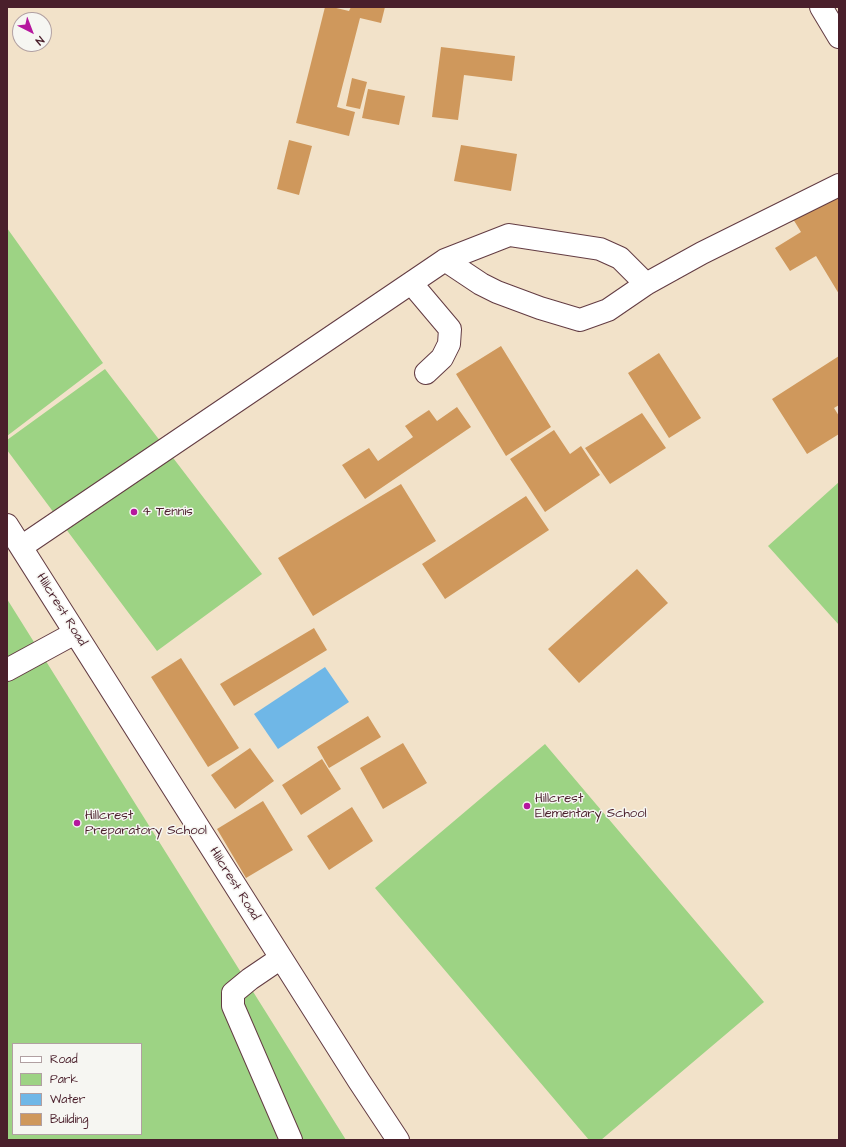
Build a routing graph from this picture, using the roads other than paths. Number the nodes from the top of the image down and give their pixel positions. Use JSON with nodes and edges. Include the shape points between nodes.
{"nodes":[{"id":1,"x":820,"y":7,"type":"edge"},
{"id":2,"x":839,"y":37,"type":"edge"},
{"id":3,"x":839,"y":185,"type":"edge"},
{"id":4,"x":446,"y":260,"type":"junction"},
{"id":5,"x":412,"y":284,"type":"junction"},
{"id":6,"x":646,"y":284,"type":"junction"},
{"id":7,"x":426,"y":373,"type":"dead end"},
{"id":8,"x":7,"y":525,"type":"edge"},
{"id":9,"x":21,"y":547,"type":"junction"},
{"id":10,"x":75,"y":633,"type":"junction"},
{"id":11,"x":7,"y":670,"type":"edge"},
{"id":12,"x":281,"y":958,"type":"junction"},
{"id":13,"x":291,"y":1140,"type":"edge"},
{"id":14,"x":398,"y":1140,"type":"edge"}],
"edges":[{"from":1,"to":2,"type":"street"},
{"from":3,"to":6,"type":"street","via":[[702,253]]},
{"from":4,"to":5,"type":"street"},
{"from":4,"to":6,"type":"street","via":[[509,235],[600,249],[620,258]]},
{"from":4,"to":6,"type":"street","via":[[481,284],[498,292],[580,320],[608,310]]},
{"from":5,"to":7,"type":"street","via":[[450,329],[449,344],[442,358]]},
{"from":5,"to":9,"type":"street","via":[[233,411]]},
{"from":8,"to":9,"type":"street","name":"Hillcrest Road"},
{"from":9,"to":10,"type":"street","name":"Hillcrest Road"},
{"from":10,"to":11,"type":"street"},
{"from":10,"to":12,"type":"street","name":"Hillcrest Road"},
{"from":12,"to":13,"type":"street","via":[[233,993],[233,1006]]},
{"from":12,"to":14,"type":"street","name":"Hillcrest Road"}]}
